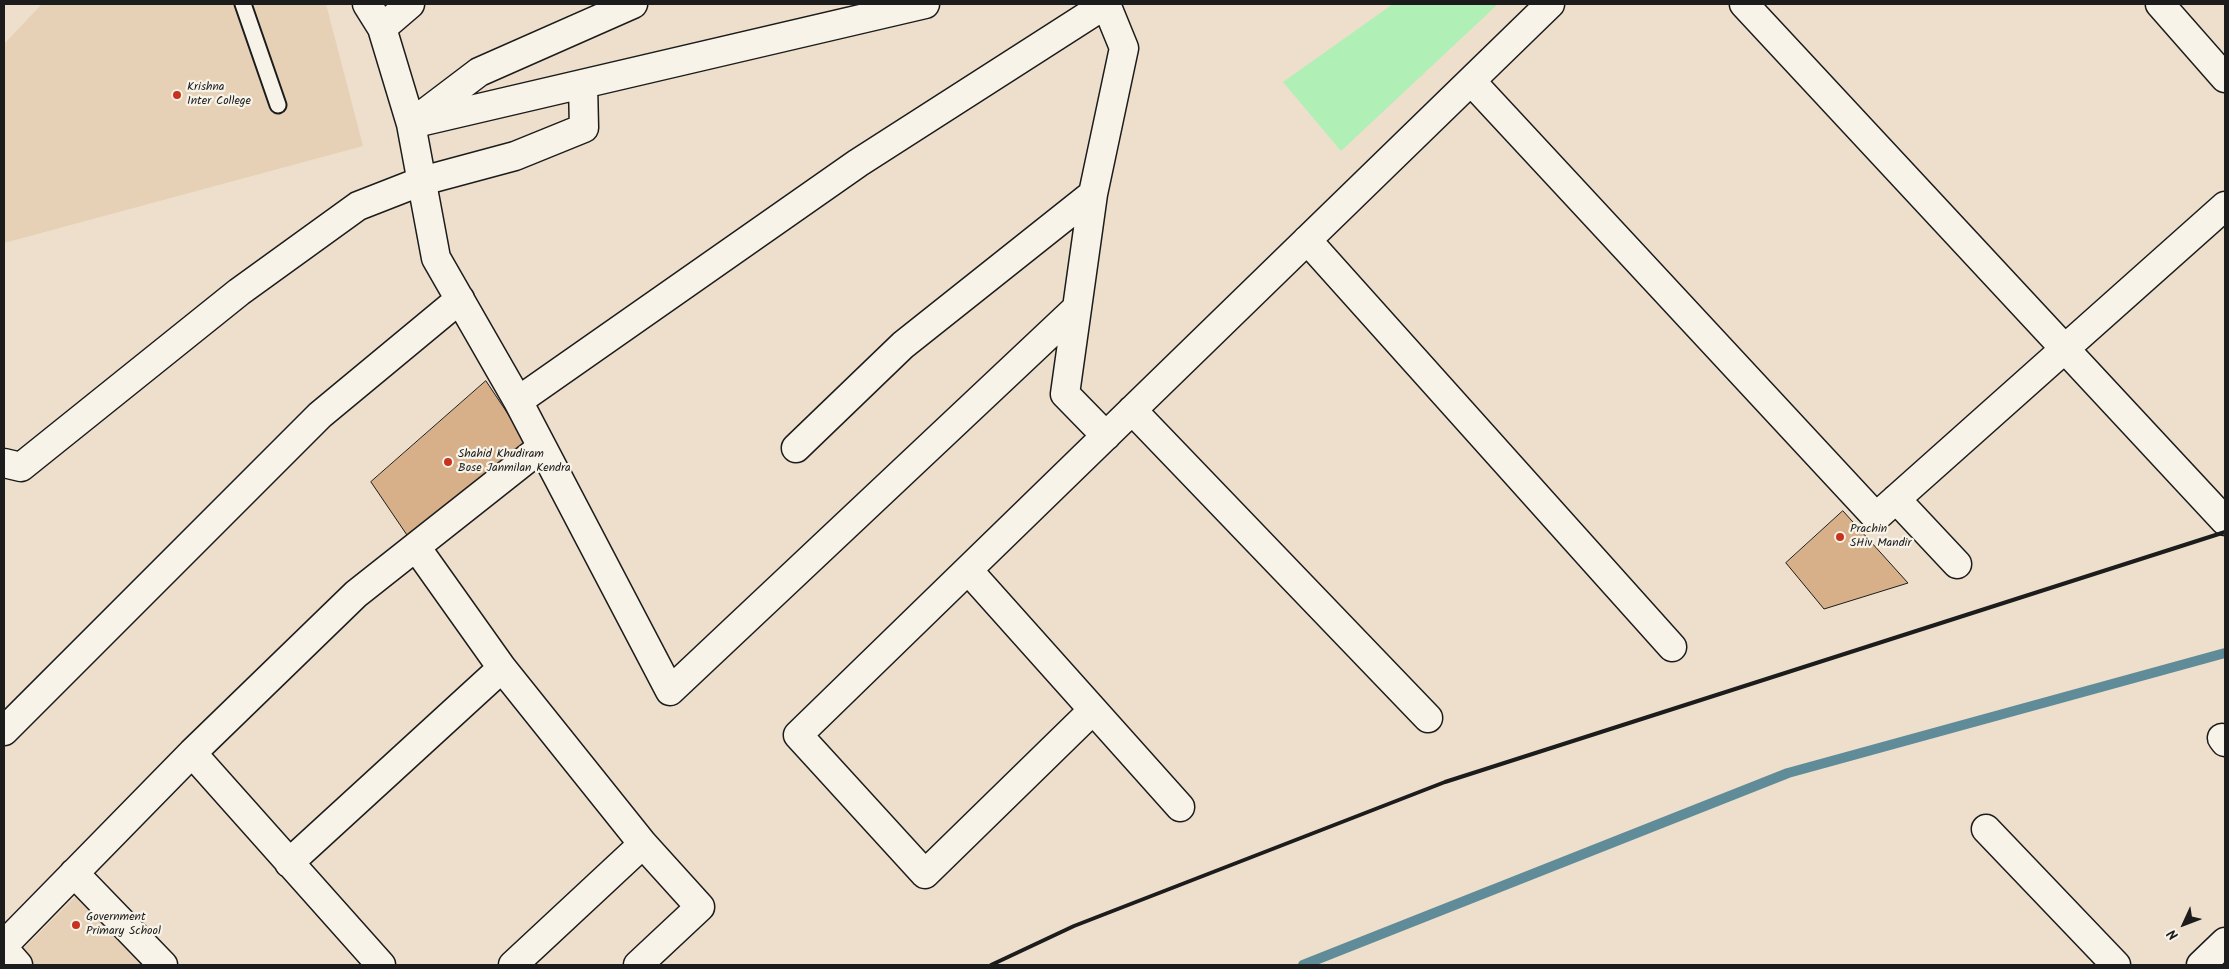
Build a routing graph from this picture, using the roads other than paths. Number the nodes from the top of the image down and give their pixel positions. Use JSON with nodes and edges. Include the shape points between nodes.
{"nodes":[{"id":1,"x":243,"y":4,"type":"edge"},
{"id":2,"x":367,"y":4,"type":"edge"},
{"id":3,"x":410,"y":4,"type":"edge"},
{"id":4,"x":633,"y":4,"type":"edge"},
{"id":5,"x":925,"y":4,"type":"edge"},
{"id":6,"x":1106,"y":4,"type":"edge"},
{"id":7,"x":1550,"y":4,"type":"edge"},
{"id":8,"x":1744,"y":4,"type":"edge"},
{"id":9,"x":2160,"y":4,"type":"edge"},
{"id":10,"x":889,"y":9,"type":"edge"},
{"id":11,"x":382,"y":28,"type":"junction"},
{"id":12,"x":2225,"y":78,"type":"edge"},
{"id":13,"x":1471,"y":81,"type":"junction"},
{"id":14,"x":583,"y":84,"type":"junction"},
{"id":15,"x":278,"y":105,"type":"dead end"},
{"id":16,"x":410,"y":124,"type":"junction"},
{"id":17,"x":422,"y":181,"type":"junction"},
{"id":18,"x":1093,"y":194,"type":"junction"},
{"id":19,"x":2225,"y":206,"type":"edge"},
{"id":20,"x":1307,"y":240,"type":"junction"},
{"id":21,"x":460,"y":299,"type":"junction"},
{"id":22,"x":1077,"y":308,"type":"junction"},
{"id":23,"x":2066,"y":350,"type":"junction"},
{"id":24,"x":518,"y":401,"type":"junction"},
{"id":25,"x":1132,"y":410,"type":"junction"},
{"id":26,"x":1106,"y":436,"type":"junction"},
{"id":27,"x":542,"y":447,"type":"junction"},
{"id":28,"x":796,"y":448,"type":"dead end"},
{"id":29,"x":4,"y":463,"type":"edge"},
{"id":30,"x":1896,"y":499,"type":"junction"},
{"id":31,"x":2225,"y":521,"type":"edge"},
{"id":32,"x":416,"y":547,"type":"junction"},
{"id":33,"x":1957,"y":564,"type":"dead end"},
{"id":34,"x":968,"y":570,"type":"junction"},
{"id":35,"x":1672,"y":647,"type":"dead end"},
{"id":36,"x":502,"y":668,"type":"junction"},
{"id":37,"x":1093,"y":710,"type":"junction"},
{"id":38,"x":1428,"y":718,"type":"dead end"},
{"id":39,"x":4,"y":731,"type":"edge"},
{"id":40,"x":192,"y":753,"type":"junction"},
{"id":41,"x":1180,"y":807,"type":"dead end"},
{"id":42,"x":1986,"y":829,"type":"dead end"},
{"id":43,"x":643,"y":844,"type":"junction"},
{"id":44,"x":289,"y":863,"type":"junction"},
{"id":45,"x":74,"y":873,"type":"junction"},
{"id":46,"x":2225,"y":942,"type":"edge"},
{"id":47,"x":4,"y":945,"type":"edge"},
{"id":48,"x":4,"y":949,"type":"edge"},
{"id":49,"x":18,"y":965,"type":"edge"},
{"id":50,"x":162,"y":965,"type":"edge"},
{"id":51,"x":381,"y":965,"type":"edge"},
{"id":52,"x":513,"y":965,"type":"edge"},
{"id":53,"x":638,"y":965,"type":"edge"},
{"id":54,"x":2116,"y":965,"type":"edge"},
{"id":55,"x":2201,"y":965,"type":"edge"}],
"edges":[{"from":1,"to":15,"type":"lane"},
{"from":2,"to":11,"type":"street"},
{"from":3,"to":11,"type":"street"},
{"from":4,"to":16,"type":"street","via":[[479,72]]},
{"from":5,"to":10,"type":"street"},
{"from":6,"to":18,"type":"street","via":[[1124,48]]},
{"from":6,"to":24,"type":"street","via":[[858,163]]},
{"from":7,"to":13,"type":"street"},
{"from":8,"to":23,"type":"street"},
{"from":9,"to":12,"type":"street"},
{"from":10,"to":14,"type":"street"},
{"from":11,"to":16,"type":"street"},
{"from":13,"to":20,"type":"street"},
{"from":13,"to":30,"type":"street","via":[[1876,517]]},
{"from":14,"to":16,"type":"street"},
{"from":14,"to":17,"type":"street","via":[[584,128],[515,156]]},
{"from":16,"to":17,"type":"street"},
{"from":17,"to":21,"type":"street","via":[[436,258]]},
{"from":17,"to":29,"type":"street","via":[[358,206],[239,292],[21,466]]},
{"from":18,"to":22,"type":"street"},
{"from":18,"to":28,"type":"street","via":[[902,345]]},
{"from":19,"to":23,"type":"street"},
{"from":20,"to":25,"type":"street"},
{"from":20,"to":35,"type":"street"},
{"from":21,"to":24,"type":"street"},
{"from":21,"to":39,"type":"street","via":[[320,415]]},
{"from":22,"to":26,"type":"street","via":[[1065,394]]},
{"from":22,"to":27,"type":"street","via":[[670,691]]},
{"from":23,"to":30,"type":"street"},
{"from":23,"to":31,"type":"street"},
{"from":24,"to":27,"type":"street"},
{"from":25,"to":26,"type":"street"},
{"from":25,"to":38,"type":"street"},
{"from":26,"to":34,"type":"street"},
{"from":27,"to":32,"type":"street"},
{"from":30,"to":33,"type":"street"},
{"from":32,"to":36,"type":"street"},
{"from":32,"to":40,"type":"street","via":[[356,594]]},
{"from":34,"to":37,"type":"street"},
{"from":34,"to":37,"type":"street","via":[[798,735],[925,874]]},
{"from":36,"to":43,"type":"street"},
{"from":36,"to":44,"type":"street"},
{"from":37,"to":41,"type":"street"},
{"from":40,"to":44,"type":"street"},
{"from":40,"to":45,"type":"street"},
{"from":42,"to":54,"type":"street"},
{"from":43,"to":52,"type":"street"},
{"from":43,"to":53,"type":"street","via":[[700,907]]},
{"from":44,"to":51,"type":"street"},
{"from":45,"to":47,"type":"street"},
{"from":45,"to":50,"type":"street"},
{"from":46,"to":55,"type":"street"},
{"from":48,"to":49,"type":"street"}]}
